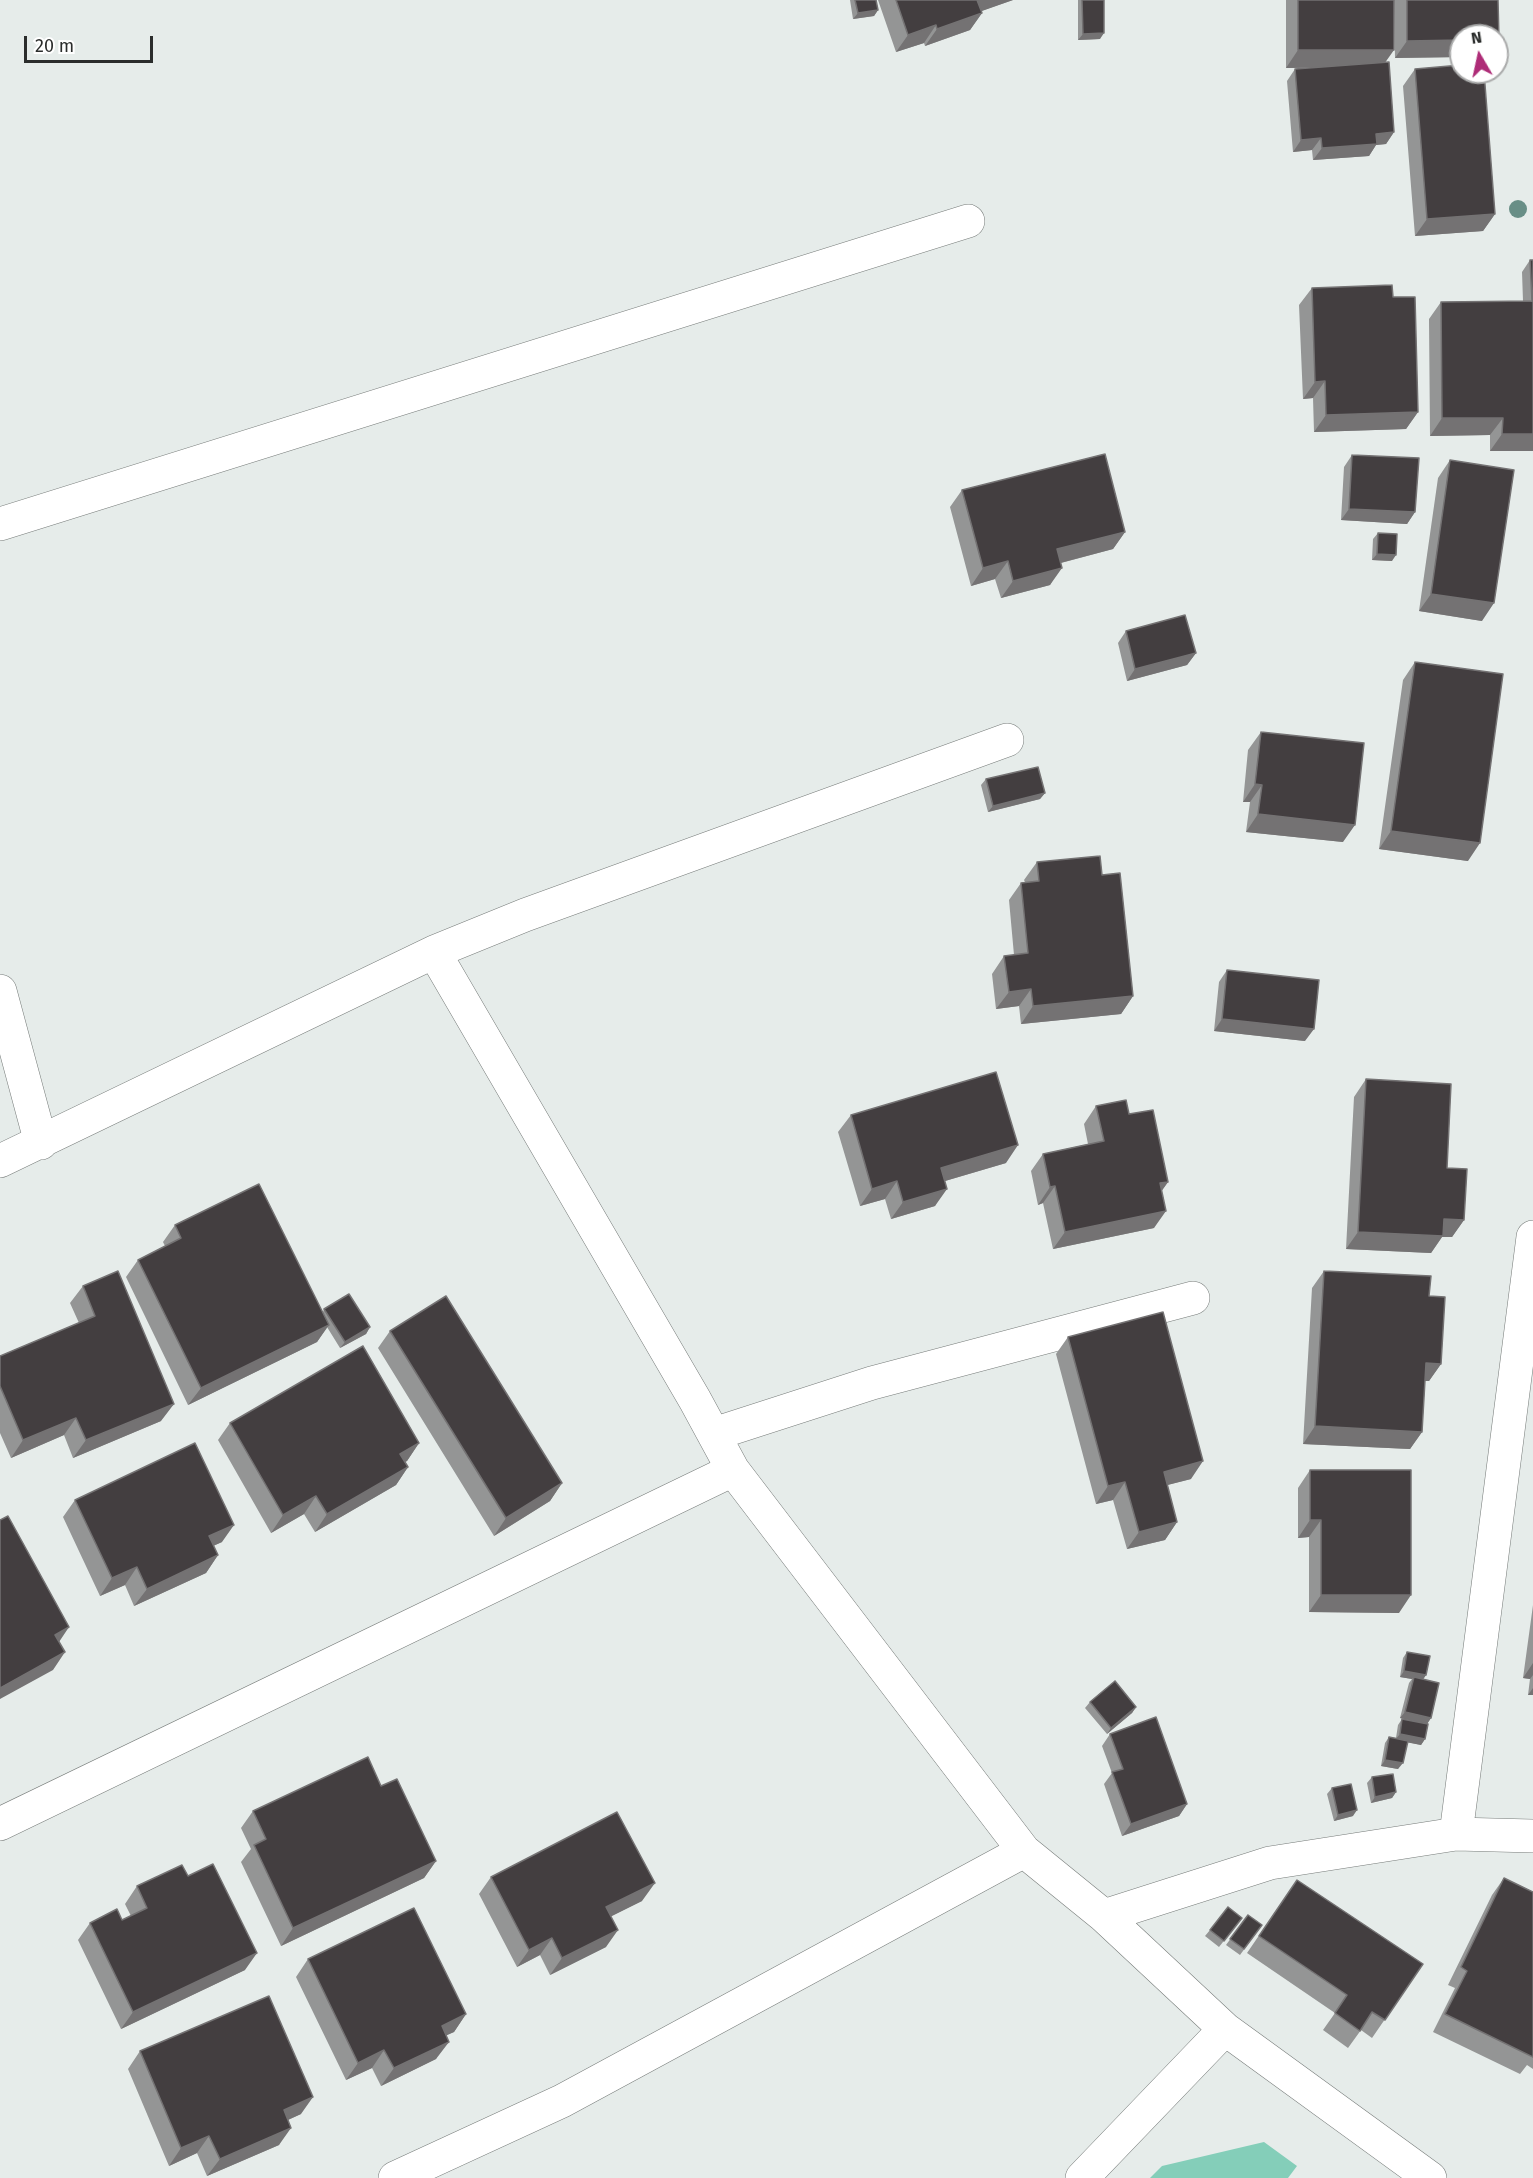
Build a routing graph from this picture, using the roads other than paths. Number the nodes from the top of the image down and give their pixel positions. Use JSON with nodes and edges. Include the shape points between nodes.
{"nodes":[{"id":1,"x":968,"y":221,"type":"dead end"},
{"id":2,"x":0,"y":524,"type":"edge"},
{"id":3,"x":1007,"y":740,"type":"dead end"},
{"id":4,"x":434,"y":952,"type":"junction"},
{"id":5,"x":0,"y":991,"type":"edge"},
{"id":6,"x":41,"y":1143,"type":"junction"},
{"id":7,"x":0,"y":1161,"type":"edge"},
{"id":8,"x":1533,"y":1237,"type":"edge"},
{"id":9,"x":1193,"y":1298,"type":"dead end"},
{"id":10,"x":714,"y":1434,"type":"junction"},
{"id":11,"x":733,"y":1470,"type":"junction"},
{"id":12,"x":0,"y":1824,"type":"edge"},
{"id":13,"x":1456,"y":1834,"type":"junction"},
{"id":14,"x":1533,"y":1836,"type":"edge"},
{"id":15,"x":1024,"y":1851,"type":"junction"},
{"id":16,"x":1104,"y":1916,"type":"junction"},
{"id":17,"x":1225,"y":2029,"type":"junction"},
{"id":18,"x":395,"y":2178,"type":"edge"},
{"id":19,"x":1082,"y":2178,"type":"edge"},
{"id":20,"x":1430,"y":2178,"type":"edge"}],
"edges":[{"from":1,"to":2,"type":"street"},
{"from":3,"to":4,"type":"street","via":[[536,910]]},
{"from":4,"to":6,"type":"street"},
{"from":4,"to":10,"type":"street"},
{"from":5,"to":6,"type":"street"},
{"from":6,"to":7,"type":"street"},
{"from":8,"to":13,"type":"street"},
{"from":9,"to":10,"type":"street","via":[[872,1383]]},
{"from":10,"to":11,"type":"street"},
{"from":11,"to":12,"type":"street"},
{"from":11,"to":15,"type":"street"},
{"from":13,"to":14,"type":"street"},
{"from":13,"to":16,"type":"street","via":[[1270,1863]]},
{"from":15,"to":16,"type":"street"},
{"from":15,"to":18,"type":"street","via":[[562,2101]]},
{"from":16,"to":17,"type":"street"},
{"from":17,"to":19,"type":"street"},
{"from":17,"to":20,"type":"street"}]}
